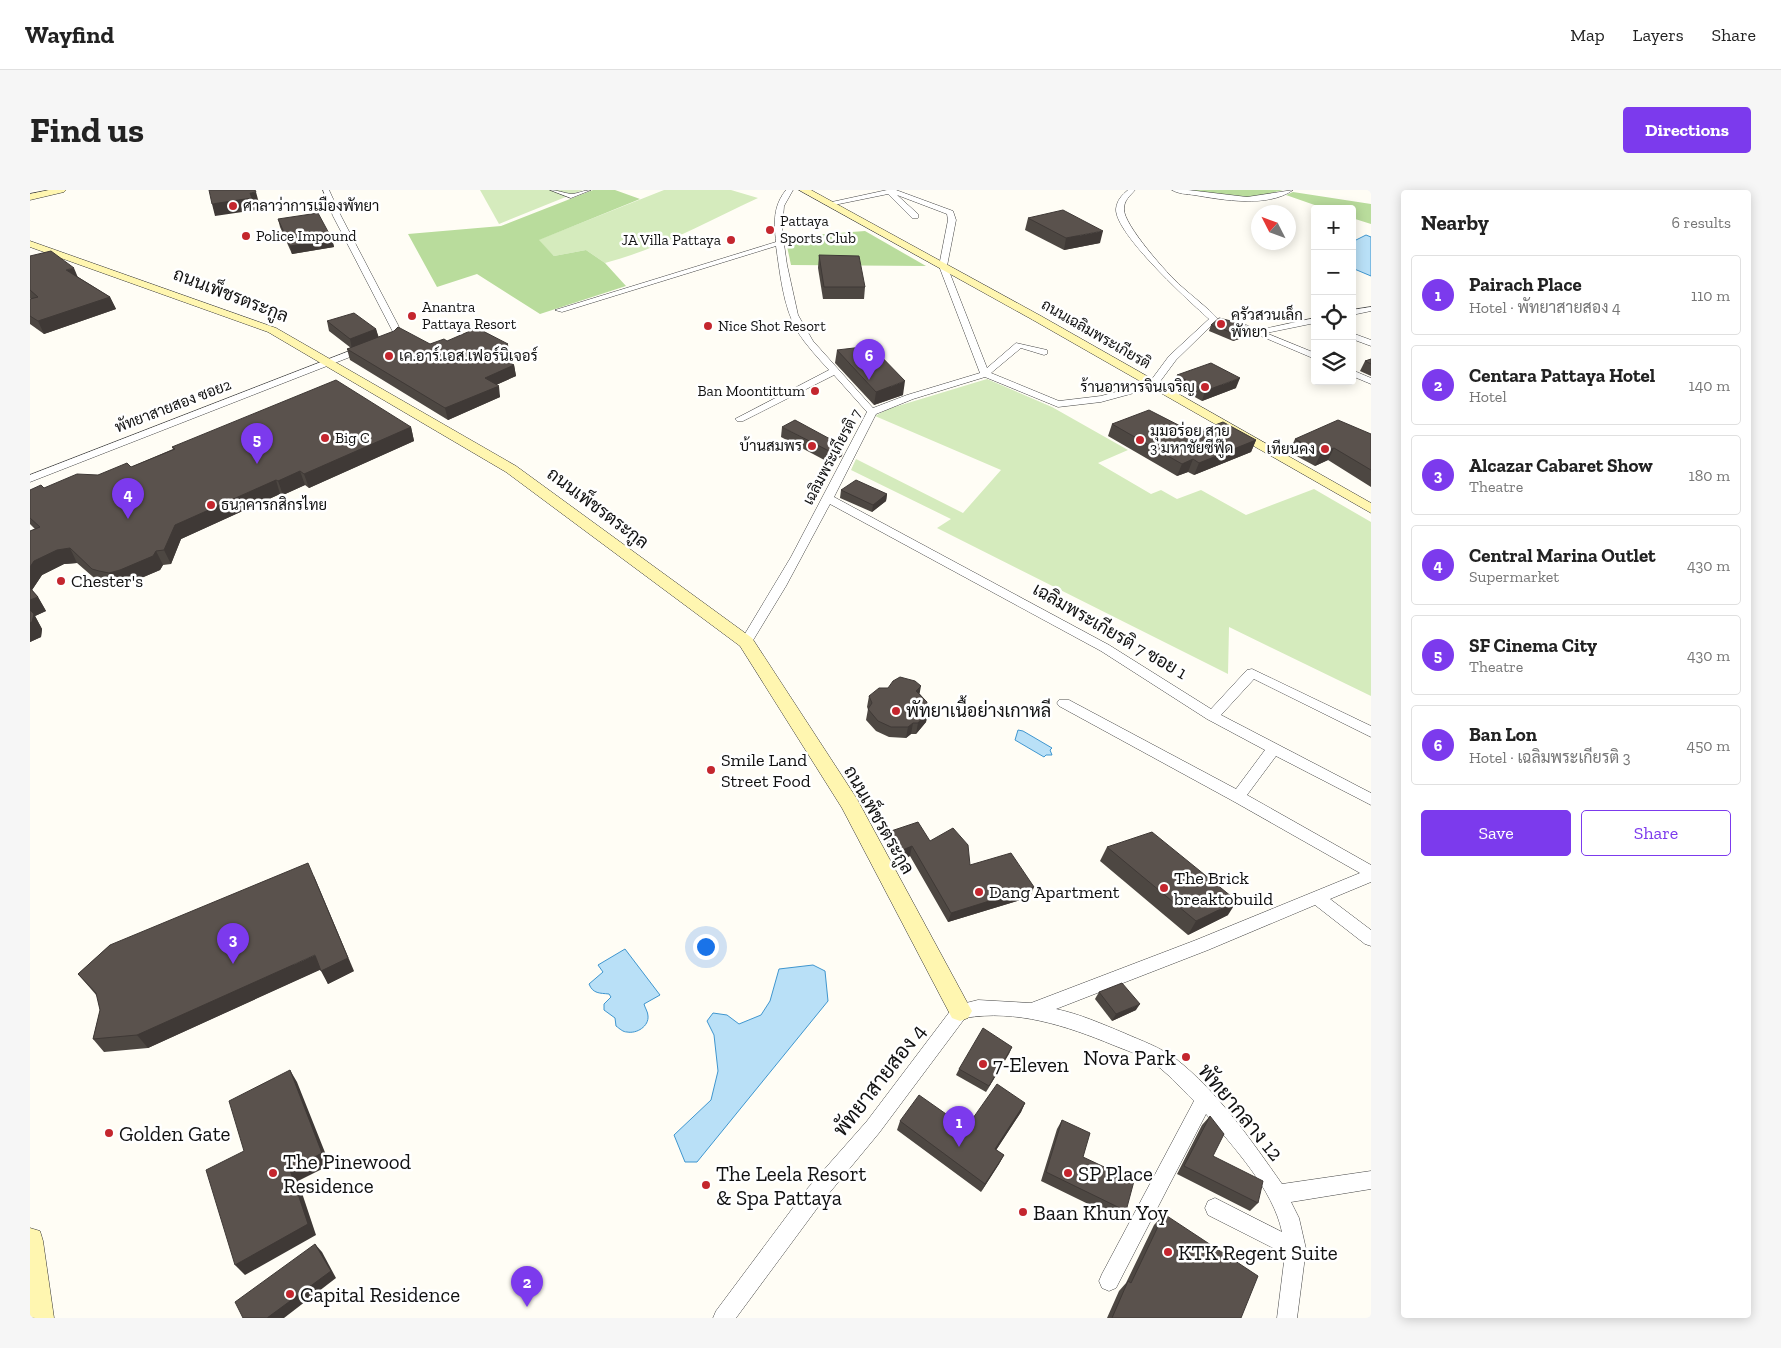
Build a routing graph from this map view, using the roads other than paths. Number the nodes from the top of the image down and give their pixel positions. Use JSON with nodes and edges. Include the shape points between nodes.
{"nodes":[{"id":1,"x":38,"y":190,"type":"edge"},
{"id":2,"x":61,"y":190,"type":"edge"},
{"id":3,"x":326,"y":190,"type":"edge"},
{"id":4,"x":553,"y":190,"type":"edge"},
{"id":5,"x":588,"y":190,"type":"edge"},
{"id":6,"x":790,"y":190,"type":"edge"},
{"id":7,"x":804,"y":190,"type":"edge"},
{"id":8,"x":1132,"y":190,"type":"edge"},
{"id":9,"x":1175,"y":190,"type":"edge"},
{"id":10,"x":1290,"y":190,"type":"edge"},
{"id":11,"x":891,"y":191,"type":"edge"},
{"id":12,"x":30,"y":192,"type":"edge"},
{"id":13,"x":30,"y":198,"type":"edge"},
{"id":14,"x":828,"y":204,"type":"junction"},
{"id":15,"x":914,"y":216,"type":"dead end"},
{"id":16,"x":779,"y":243,"type":"junction"},
{"id":17,"x":30,"y":244,"type":"edge"},
{"id":18,"x":943,"y":266,"type":"junction"},
{"id":19,"x":560,"y":310,"type":"dead end"},
{"id":20,"x":1371,"y":310,"type":"edge"},
{"id":21,"x":1356,"y":312,"type":"edge"},
{"id":22,"x":1214,"y":319,"type":"junction"},
{"id":23,"x":1311,"y":321,"type":"edge"},
{"id":24,"x":1260,"y":332,"type":"junction"},
{"id":25,"x":1356,"y":337,"type":"edge"},
{"id":26,"x":1371,"y":343,"type":"edge"},
{"id":27,"x":1044,"y":352,"type":"dead end"},
{"id":28,"x":1311,"y":354,"type":"edge"},
{"id":29,"x":328,"y":362,"type":"junction"},
{"id":30,"x":835,"y":371,"type":"junction"},
{"id":31,"x":985,"y":374,"type":"junction"},
{"id":32,"x":1356,"y":375,"type":"edge"},
{"id":33,"x":1371,"y":381,"type":"edge"},
{"id":34,"x":1153,"y":385,"type":"junction"},
{"id":35,"x":872,"y":412,"type":"junction"},
{"id":36,"x":740,"y":419,"type":"dead end"},
{"id":37,"x":30,"y":479,"type":"edge"},
{"id":38,"x":828,"y":498,"type":"junction"},
{"id":39,"x":1371,"y":509,"type":"edge"},
{"id":40,"x":746,"y":642,"type":"junction"},
{"id":41,"x":1064,"y":703,"type":"dead end"},
{"id":42,"x":1212,"y":716,"type":"junction"},
{"id":43,"x":1371,"y":732,"type":"edge"},
{"id":44,"x":1274,"y":749,"type":"junction"},
{"id":45,"x":1238,"y":797,"type":"junction"},
{"id":46,"x":1371,"y":800,"type":"edge"},
{"id":47,"x":1371,"y":873,"type":"edge"},
{"id":48,"x":1316,"y":897,"type":"junction"},
{"id":49,"x":1371,"y":939,"type":"edge"},
{"id":50,"x":1031,"y":1010,"type":"junction"},
{"id":51,"x":960,"y":1011,"type":"junction"},
{"id":52,"x":1205,"y":1099,"type":"junction"},
{"id":53,"x":1371,"y":1180,"type":"edge"},
{"id":54,"x":1278,"y":1194,"type":"junction"},
{"id":55,"x":1215,"y":1208,"type":"dead end"},
{"id":56,"x":30,"y":1241,"type":"edge"},
{"id":57,"x":1296,"y":1249,"type":"junction"},
{"id":58,"x":1109,"y":1281,"type":"dead end"},
{"id":59,"x":40,"y":1318,"type":"edge"},
{"id":60,"x":722,"y":1318,"type":"edge"},
{"id":61,"x":1287,"y":1318,"type":"edge"}],
"edges":[{"from":1,"to":12,"type":"street"},
{"from":2,"to":13,"type":"street"},
{"from":3,"to":29,"type":"street","name":"พัทยาสายสอง ซอย2","via":[[336,216],[397,332],[393,338]]},
{"from":4,"to":5,"type":"street","via":[[572,196]]},
{"from":6,"to":16,"type":"street","via":[[780,206]]},
{"from":7,"to":14,"type":"street","name":"ถนนเฉลิมพระเกียรติ"},
{"from":8,"to":22,"type":"street","via":[[1123,198],[1121,216],[1139,244],[1176,286]]},
{"from":9,"to":10,"type":"street","via":[[1251,200]]},
{"from":11,"to":14,"type":"street"},
{"from":11,"to":15,"type":"street"},
{"from":11,"to":18,"type":"street","via":[[950,213],[952,220]]},
{"from":14,"to":18,"type":"street","name":"ถนนเฉลิมพระเกียรติ"},
{"from":16,"to":19,"type":"street"},
{"from":16,"to":30,"type":"street","via":[[789,300],[798,326]]},
{"from":17,"to":29,"type":"street","name":"ถนนเพ็ชรตระกูล","via":[[256,323]]},
{"from":18,"to":31,"type":"street"},
{"from":18,"to":34,"type":"street","name":"ถนนเฉลิมพระเกียรติ"},
{"from":20,"to":21,"type":"street"},
{"from":22,"to":24,"type":"street"},
{"from":22,"to":34,"type":"street","via":[[1177,355]]},
{"from":23,"to":24,"type":"street"},
{"from":24,"to":28,"type":"street"},
{"from":25,"to":26,"type":"street"},
{"from":27,"to":31,"type":"street","via":[[1019,345]]},
{"from":29,"to":37,"type":"street","name":"พัทยาสายสอง ซอย2"},
{"from":29,"to":40,"type":"street","name":"ถนนเพ็ชรตระกูล","via":[[511,469]]},
{"from":30,"to":35,"type":"street"},
{"from":30,"to":36,"type":"street"},
{"from":31,"to":34,"type":"street","via":[[1058,404],[1101,399]]},
{"from":31,"to":35,"type":"street","name":"เฉลิมพระเกียรติ 7"},
{"from":32,"to":33,"type":"street"},
{"from":34,"to":39,"type":"street","name":"ถนนเฉลิมพระเกียรติ"},
{"from":35,"to":38,"type":"street","name":"เฉลิมพระเกียรติ 7"},
{"from":38,"to":40,"type":"street","name":"เฉลิมพระเกียรติ 7"},
{"from":38,"to":42,"type":"street","name":"เฉลิมพระเกียรติ 7 ซอย 1","via":[[1105,648]]},
{"from":40,"to":51,"type":"street","name":"ถนนเพ็ชรตระกูล","via":[[850,804]]},
{"from":41,"to":45,"type":"street"},
{"from":42,"to":43,"type":"street","via":[[1252,674]]},
{"from":42,"to":44,"type":"street","name":"เฉลิมพระเกียรติ 7 ซอย 1"},
{"from":44,"to":45,"type":"street"},
{"from":44,"to":46,"type":"street","name":"เฉลิมพระเกียรติ 7 ซอย 1"},
{"from":45,"to":47,"type":"street"},
{"from":47,"to":48,"type":"street"},
{"from":48,"to":49,"type":"street"},
{"from":48,"to":50,"type":"street","via":[[1186,952]]},
{"from":50,"to":51,"type":"street","name":"พัทยากลาง 12","via":[[978,1008]]},
{"from":50,"to":52,"type":"street","name":"พัทยากลาง 12","via":[[1075,1021],[1154,1054]]},
{"from":51,"to":60,"type":"street","name":"พัทยาสายสอง 4"},
{"from":52,"to":54,"type":"street","name":"พัทยากลาง 12","via":[[1244,1145]]},
{"from":52,"to":58,"type":"street"},
{"from":53,"to":54,"type":"street"},
{"from":54,"to":57,"type":"street","name":"พัทยากลาง 12","via":[[1289,1218]]},
{"from":55,"to":57,"type":"street"},
{"from":56,"to":59,"type":"street"},
{"from":57,"to":61,"type":"street","name":"พัทยากลาง 12"}]}
